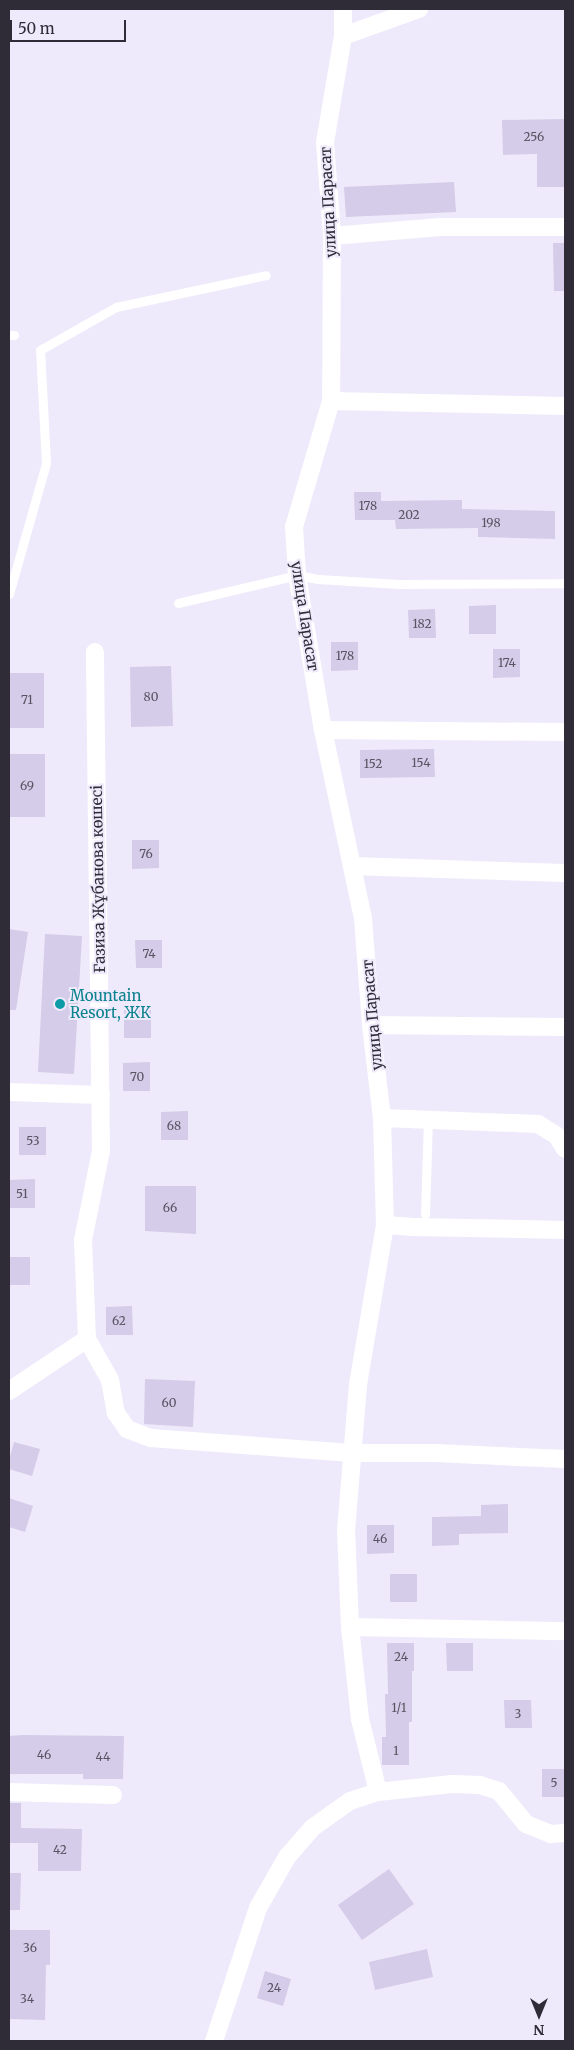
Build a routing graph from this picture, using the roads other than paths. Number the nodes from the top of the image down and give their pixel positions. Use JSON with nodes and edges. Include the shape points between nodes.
{"nodes":[{"id":1,"x":343,"y":9,"type":"edge"},
{"id":2,"x":419,"y":9,"type":"edge"},
{"id":3,"x":343,"y":36,"type":"junction"},
{"id":4,"x":565,"y":227,"type":"edge"},
{"id":5,"x":332,"y":236,"type":"junction"},
{"id":6,"x":266,"y":275,"type":"dead end"},
{"id":7,"x":331,"y":401,"type":"junction"},
{"id":8,"x":565,"y":406,"type":"edge"},
{"id":9,"x":297,"y":575,"type":"junction"},
{"id":10,"x":565,"y":583,"type":"edge"},
{"id":11,"x":9,"y":594,"type":"edge"},
{"id":12,"x":178,"y":603,"type":"dead end"},
{"id":13,"x":95,"y":652,"type":"dead end"},
{"id":14,"x":323,"y":730,"type":"junction"},
{"id":15,"x":565,"y":732,"type":"edge"},
{"id":16,"x":352,"y":866,"type":"junction"},
{"id":17,"x":565,"y":872,"type":"edge"},
{"id":18,"x":371,"y":1025,"type":"junction"},
{"id":19,"x":565,"y":1027,"type":"edge"},
{"id":20,"x":9,"y":1092,"type":"edge"},
{"id":21,"x":100,"y":1095,"type":"junction"},
{"id":22,"x":382,"y":1118,"type":"junction"},
{"id":23,"x":428,"y":1120,"type":"junction"},
{"id":24,"x":565,"y":1149,"type":"edge"},
{"id":25,"x":425,"y":1214,"type":"dead end"},
{"id":26,"x":384,"y":1225,"type":"junction"},
{"id":27,"x":565,"y":1230,"type":"edge"},
{"id":28,"x":87,"y":1339,"type":"junction"},
{"id":29,"x":9,"y":1391,"type":"edge"},
{"id":30,"x":351,"y":1453,"type":"junction"},
{"id":31,"x":565,"y":1459,"type":"edge"},
{"id":32,"x":350,"y":1627,"type":"junction"},
{"id":33,"x":565,"y":1631,"type":"edge"},
{"id":34,"x":9,"y":1792,"type":"edge"},
{"id":35,"x":378,"y":1792,"type":"junction"},
{"id":36,"x":113,"y":1795,"type":"dead end"},
{"id":37,"x":565,"y":1833,"type":"edge"},
{"id":38,"x":214,"y":2041,"type":"edge"}],
"edges":[{"from":1,"to":3,"type":"street","name":"улица Парасат"},
{"from":2,"to":3,"type":"street"},
{"from":3,"to":5,"type":"street","name":"улица Парасат","via":[[325,142]]},
{"from":4,"to":5,"type":"street","via":[[441,227]]},
{"from":5,"to":7,"type":"street","name":"улица Парасат"},
{"from":6,"to":11,"type":"lane","via":[[116,306],[40,350],[46,463]]},
{"from":7,"to":8,"type":"street"},
{"from":7,"to":9,"type":"street","name":"улица Парасат","via":[[294,527]]},
{"from":9,"to":10,"type":"lane","via":[[399,584]]},
{"from":9,"to":12,"type":"lane"},
{"from":9,"to":14,"type":"street","name":"улица Парасат"},
{"from":13,"to":21,"type":"street","name":"Ғазиза Жұбанова көшесі"},
{"from":14,"to":15,"type":"street"},
{"from":14,"to":16,"type":"street","name":"улица Парасат"},
{"from":16,"to":17,"type":"street"},
{"from":16,"to":18,"type":"street","name":"улица Парасат","via":[[363,918]]},
{"from":18,"to":19,"type":"street"},
{"from":18,"to":22,"type":"street","name":"улица Парасат"},
{"from":20,"to":21,"type":"street"},
{"from":21,"to":28,"type":"street","name":"Ғазиза Жұбанова көшесі","via":[[101,1151],[83,1240]]},
{"from":22,"to":23,"type":"street"},
{"from":22,"to":26,"type":"street","name":"улица Парасат"},
{"from":23,"to":24,"type":"street","via":[[538,1124],[557,1136]]},
{"from":23,"to":25,"type":"lane"},
{"from":26,"to":27,"type":"street"},
{"from":26,"to":30,"type":"street","name":"улица Парасат","via":[[358,1384]]},
{"from":28,"to":29,"type":"street"},
{"from":28,"to":30,"type":"street","via":[[110,1380],[116,1412],[127,1429],[151,1438]]},
{"from":30,"to":31,"type":"street"},
{"from":30,"to":32,"type":"street","name":"улица Парасат","via":[[346,1530]]},
{"from":32,"to":33,"type":"street"},
{"from":32,"to":35,"type":"street","name":"улица Парасат","via":[[360,1719]]},
{"from":34,"to":36,"type":"street"},
{"from":35,"to":37,"type":"street","via":[[452,1784],[480,1785],[499,1791],[526,1824],[551,1834]]},
{"from":35,"to":38,"type":"street","via":[[350,1801],[312,1828],[287,1857],[258,1908]]}]}
